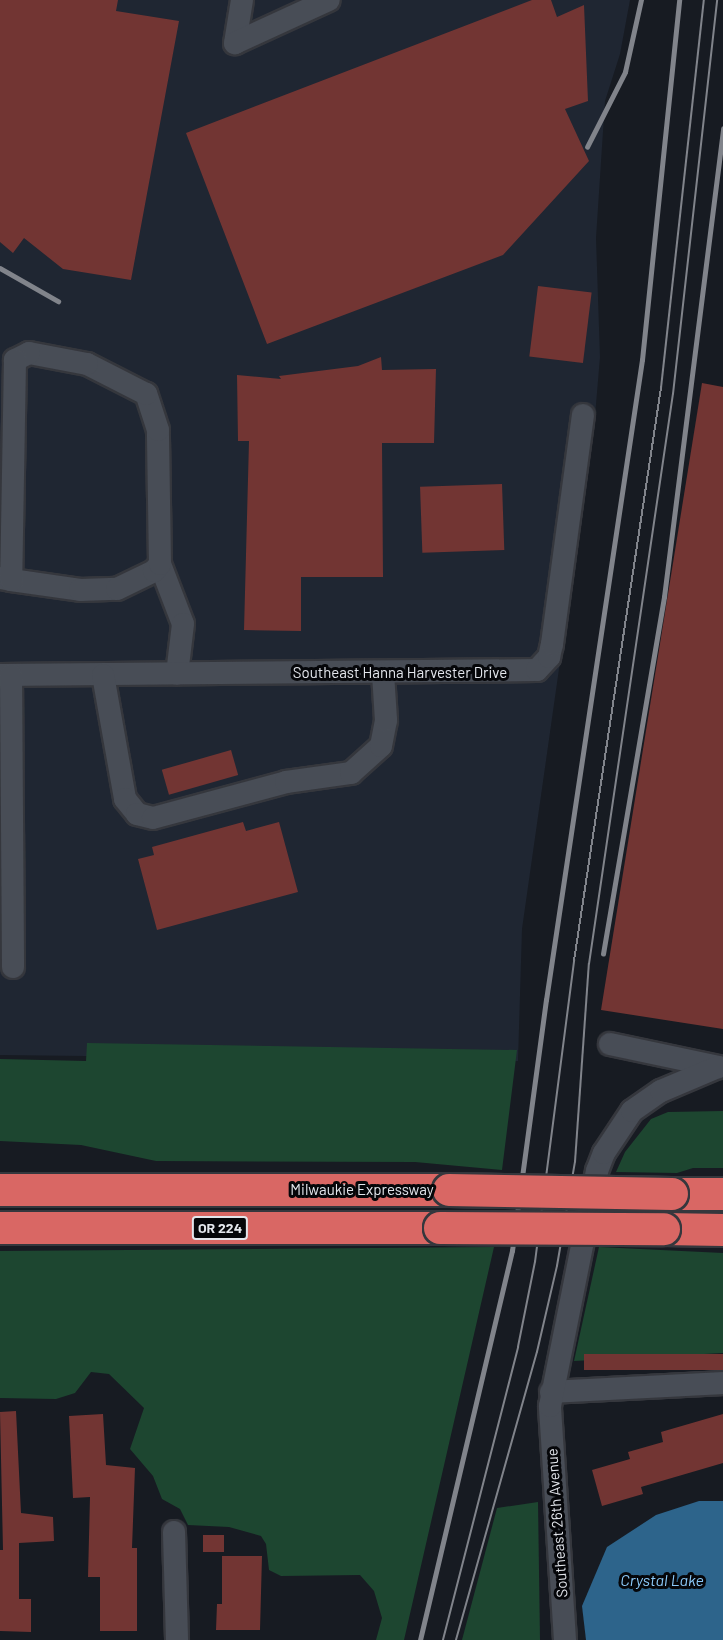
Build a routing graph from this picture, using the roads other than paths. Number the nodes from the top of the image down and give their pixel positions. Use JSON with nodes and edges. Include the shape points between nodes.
{"nodes":[{"id":1,"x":242,"y":0,"type":"edge"},
{"id":2,"x":329,"y":0,"type":"edge"},
{"id":3,"x":583,"y":415,"type":"dead end"},
{"id":4,"x":160,"y":564,"type":"junction"},
{"id":5,"x":5,"y":579,"type":"edge"},
{"id":6,"x":383,"y":673,"type":"junction"},
{"id":7,"x":177,"y":674,"type":"junction"},
{"id":8,"x":5,"y":675,"type":"edge"},
{"id":9,"x":103,"y":675,"type":"junction"},
{"id":10,"x":14,"y":967,"type":"dead end"},
{"id":11,"x":610,"y":1044,"type":"dead end"},
{"id":12,"x":720,"y":1067,"type":"edge"},
{"id":13,"x":3,"y":1190,"type":"edge"},
{"id":14,"x":723,"y":1194,"type":"edge"},
{"id":15,"x":0,"y":1228,"type":"edge"},
{"id":16,"x":723,"y":1230,"type":"edge"},
{"id":17,"x":723,"y":1383,"type":"edge"},
{"id":18,"x":550,"y":1399,"type":"junction"},
{"id":19,"x":174,"y":1532,"type":"dead end"},
{"id":20,"x":177,"y":1640,"type":"edge"},
{"id":21,"x":564,"y":1640,"type":"edge"}],
"edges":[{"from":1,"to":2,"type":"street","via":[[235,43]]},
{"from":3,"to":6,"type":"street","name":"Southeast Hanna Harvester Drive","via":[[552,644],[544,663],[530,673]]},
{"from":4,"to":5,"type":"street","via":[[154,571],[117,589],[80,590]]},
{"from":4,"to":5,"type":"street","via":[[158,430],[146,394],[87,364],[28,354],[15,360]]},
{"from":4,"to":7,"type":"street","via":[[183,624]]},
{"from":6,"to":7,"type":"street","name":"Southeast Hanna Harvester Drive"},
{"from":6,"to":9,"type":"street","via":[[386,720],[381,746],[351,773],[286,782],[153,818],[137,814],[125,799]]},
{"from":7,"to":9,"type":"street","name":"Southeast Hanna Harvester Drive"},
{"from":8,"to":9,"type":"street","name":"Southeast Hanna Harvester Drive"},
{"from":8,"to":10,"type":"street"},
{"from":11,"to":12,"type":"street"},
{"from":12,"to":18,"type":"street","name":"Southeast 26th Avenue","via":[[661,1091],[632,1111],[604,1153]]},
{"from":13,"to":14,"type":"highway","name":"Milwaukie Expressway","bridge":true},
{"from":15,"to":16,"type":"highway","number":"OR 224","bridge":true},
{"from":17,"to":18,"type":"street"},
{"from":18,"to":21,"type":"street","name":"Southeast 26th Avenue"},
{"from":19,"to":20,"type":"street"}]}
